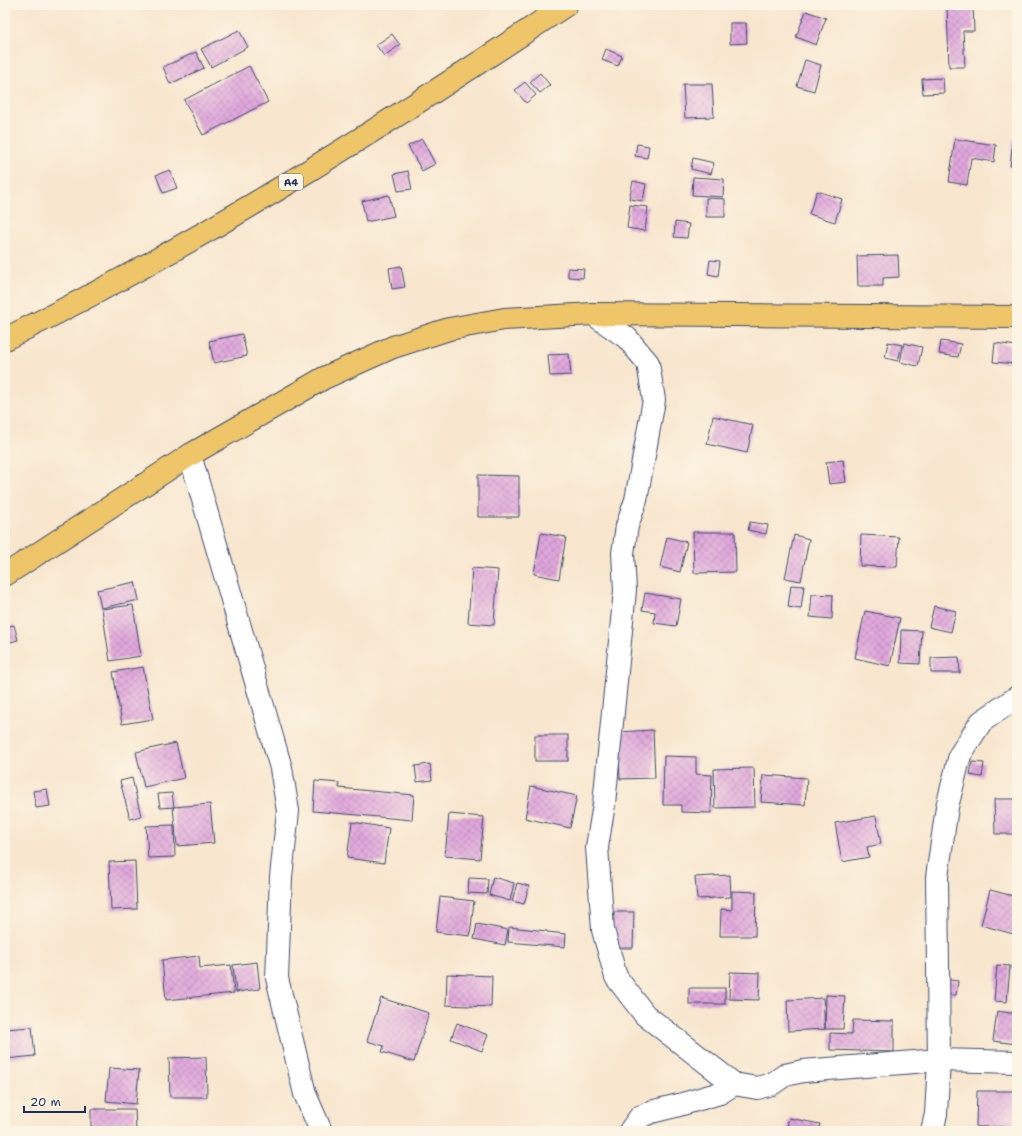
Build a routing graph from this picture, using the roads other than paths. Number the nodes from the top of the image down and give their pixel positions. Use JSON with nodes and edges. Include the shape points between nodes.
{"nodes":[{"id":1,"x":566,"y":5,"type":"edge"},
{"id":2,"x":593,"y":314,"type":"junction"},
{"id":3,"x":1017,"y":317,"type":"edge"},
{"id":4,"x":5,"y":339,"type":"edge"},
{"id":5,"x":190,"y":455,"type":"junction"},
{"id":6,"x":5,"y":575,"type":"edge"},
{"id":7,"x":1017,"y":697,"type":"edge"},
{"id":8,"x":939,"y":1060,"type":"junction"},
{"id":9,"x":1017,"y":1062,"type":"edge"},
{"id":10,"x":734,"y":1084,"type":"junction"},
{"id":11,"x":321,"y":1131,"type":"edge"},
{"id":12,"x":630,"y":1131,"type":"edge"},
{"id":13,"x":932,"y":1131,"type":"edge"}],
"edges":[{"from":1,"to":4,"type":"main road","number":"A4","via":[[263,199],[148,265]]},
{"from":2,"to":3,"type":"main road"},
{"from":2,"to":5,"type":"main road","via":[[504,319],[449,329],[393,346],[324,378]]},
{"from":2,"to":10,"type":"street","via":[[627,338],[648,364],[654,400],[636,500],[627,526],[623,553],[625,590],[604,804],[597,847],[603,930],[616,977],[645,1015]]},
{"from":5,"to":6,"type":"main road"},
{"from":5,"to":11,"type":"street","via":[[281,768],[288,811],[281,877],[277,978],[305,1094]]},
{"from":7,"to":8,"type":"street","via":[[981,722],[960,755],[947,807],[937,877]]},
{"from":8,"to":9,"type":"street"},
{"from":8,"to":10,"type":"street","via":[[803,1071],[785,1075],[772,1084],[757,1088]]},
{"from":8,"to":13,"type":"street","via":[[936,1114]]},
{"from":10,"to":12,"type":"street","via":[[720,1093],[651,1112],[640,1117]]}]}
